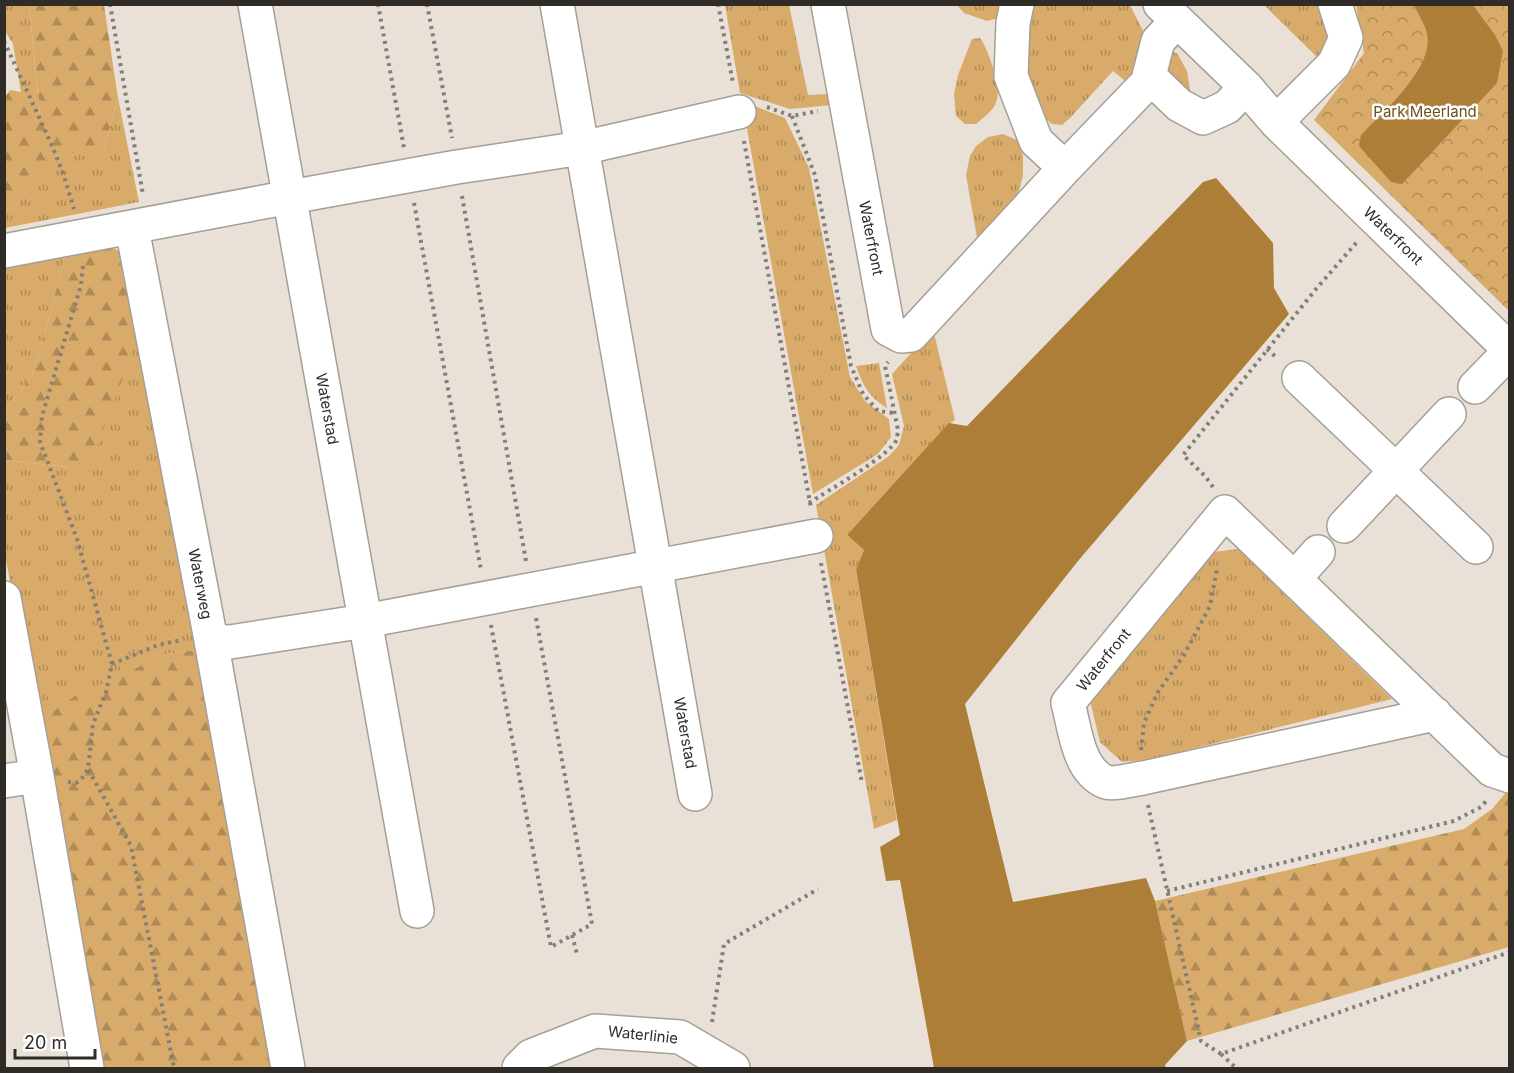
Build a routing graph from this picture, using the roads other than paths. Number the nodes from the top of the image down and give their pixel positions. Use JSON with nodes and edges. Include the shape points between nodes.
{"nodes":[{"id":1,"x":255,"y":4,"type":"edge"},
{"id":2,"x":556,"y":4,"type":"edge"},
{"id":3,"x":828,"y":4,"type":"edge"},
{"id":4,"x":1017,"y":4,"type":"edge"},
{"id":5,"x":1335,"y":4,"type":"edge"},
{"id":6,"x":1168,"y":13,"type":"edge"},
{"id":7,"x":1246,"y":87,"type":"junction"},
{"id":8,"x":1142,"y":88,"type":"dead end"},
{"id":9,"x":751,"y":109,"type":"road end"},
{"id":10,"x":1276,"y":122,"type":"junction"},
{"id":11,"x":582,"y":148,"type":"junction"},
{"id":12,"x":1065,"y":168,"type":"junction"},
{"id":13,"x":290,"y":197,"type":"junction"},
{"id":14,"x":132,"y":228,"type":"junction"},
{"id":15,"x":4,"y":251,"type":"edge"},
{"id":16,"x":1509,"y":351,"type":"edge"},
{"id":17,"x":1299,"y":378,"type":"dead end"},
{"id":18,"x":1474,"y":387,"type":"dead end"},
{"id":19,"x":1449,"y":414,"type":"dead end"},
{"id":20,"x":1395,"y":471,"type":"junction"},
{"id":21,"x":1344,"y":526,"type":"dead end"},
{"id":22,"x":816,"y":536,"type":"road end"},
{"id":23,"x":1476,"y":547,"type":"dead end"},
{"id":24,"x":1318,"y":552,"type":"dead end"},
{"id":25,"x":656,"y":566,"type":"junction"},
{"id":26,"x":1294,"y":579,"type":"junction"},
{"id":27,"x":4,"y":598,"type":"edge"},
{"id":28,"x":364,"y":621,"type":"junction"},
{"id":29,"x":211,"y":641,"type":"junction"},
{"id":30,"x":1435,"y":714,"type":"junction"},
{"id":31,"x":37,"y":776,"type":"junction"},
{"id":32,"x":1509,"y":776,"type":"edge"},
{"id":33,"x":4,"y":782,"type":"edge"},
{"id":34,"x":695,"y":794,"type":"dead end"},
{"id":35,"x":417,"y":911,"type":"dead end"},
{"id":36,"x":720,"y":1060,"type":"edge"},
{"id":37,"x":87,"y":1068,"type":"edge"},
{"id":38,"x":288,"y":1068,"type":"edge"},
{"id":39,"x":519,"y":1068,"type":"edge"}],
"edges":[{"from":1,"to":13,"type":"street","name":"Waterstad"},
{"from":2,"to":11,"type":"street","name":"Waterstad"},
{"from":3,"to":12,"type":"street","name":"Waterfront","via":[[888,329],[901,336],[911,335]]},
{"from":4,"to":12,"type":"street","via":[[1011,76],[1036,141]]},
{"from":5,"to":10,"type":"street","via":[[1346,38],[1334,64]]},
{"from":6,"to":7,"type":"street","name":"Waterfront"},
{"from":6,"to":7,"type":"street","name":"Waterfront","via":[[1149,76],[1179,105],[1203,118],[1227,107]]},
{"from":7,"to":10,"type":"street","name":"Waterfront"},
{"from":8,"to":12,"type":"street"},
{"from":9,"to":11,"type":"street"},
{"from":10,"to":16,"type":"street","name":"Waterfront"},
{"from":11,"to":13,"type":"street"},
{"from":11,"to":25,"type":"street","name":"Waterstad"},
{"from":13,"to":14,"type":"street"},
{"from":13,"to":28,"type":"street","name":"Waterstad"},
{"from":14,"to":15,"type":"street"},
{"from":14,"to":29,"type":"street","name":"Waterweg"},
{"from":16,"to":18,"type":"street"},
{"from":17,"to":20,"type":"street"},
{"from":19,"to":20,"type":"street"},
{"from":20,"to":21,"type":"street"},
{"from":20,"to":23,"type":"street"},
{"from":22,"to":25,"type":"street"},
{"from":24,"to":26,"type":"street"},
{"from":25,"to":28,"type":"street"},
{"from":25,"to":34,"type":"street","name":"Waterstad"},
{"from":26,"to":30,"type":"street","name":"Waterfront"},
{"from":26,"to":30,"type":"street","name":"Waterfront","via":[[1226,512],[1068,704],[1082,759],[1093,774],[1107,783],[1143,778]]},
{"from":27,"to":31,"type":"street"},
{"from":28,"to":29,"type":"street","via":[[230,642]]},
{"from":28,"to":35,"type":"street","name":"Waterstad"},
{"from":29,"to":38,"type":"street","name":"Waterweg"},
{"from":30,"to":32,"type":"street","name":"Waterfront","via":[[1491,770]]},
{"from":31,"to":33,"type":"street"},
{"from":31,"to":37,"type":"street"},
{"from":36,"to":39,"type":"street","name":"Waterlinie","via":[[680,1037],[596,1030],[531,1056]]}]}
